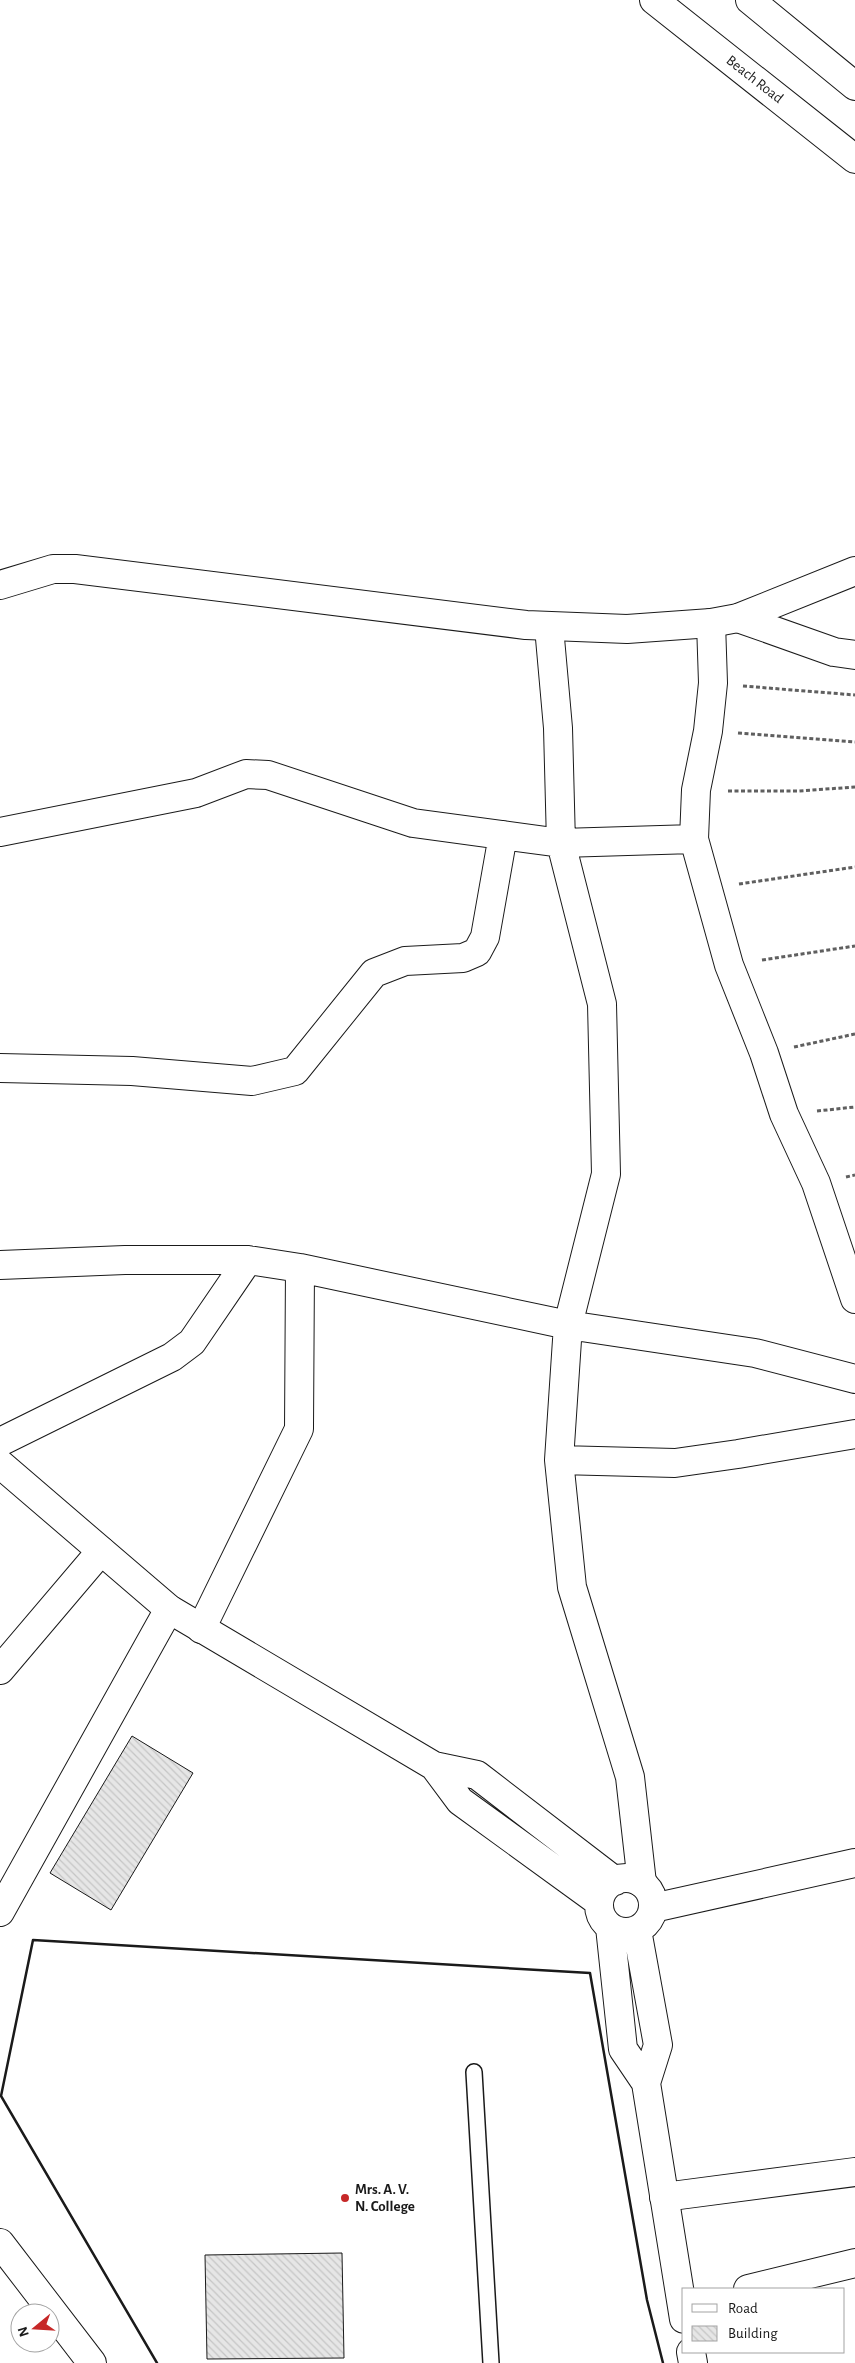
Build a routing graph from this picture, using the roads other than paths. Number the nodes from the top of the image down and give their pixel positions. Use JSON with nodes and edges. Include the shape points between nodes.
{"nodes":[{"id":1,"x":654,"y":0,"type":"edge"},
{"id":2,"x":750,"y":0,"type":"edge"},
{"id":3,"x":855,"y":86,"type":"edge"},
{"id":4,"x":855,"y":159,"type":"edge"},
{"id":5,"x":855,"y":571,"type":"edge"},
{"id":6,"x":0,"y":585,"type":"edge"},
{"id":7,"x":738,"y":618,"type":"junction"},
{"id":8,"x":711,"y":623,"type":"junction"},
{"id":9,"x":549,"y":627,"type":"junction"},
{"id":10,"x":855,"y":655,"type":"edge"},
{"id":11,"x":0,"y":832,"type":"edge"},
{"id":12,"x":503,"y":836,"type":"junction"},
{"id":13,"x":694,"y":839,"type":"junction"},
{"id":14,"x":561,"y":844,"type":"junction"},
{"id":15,"x":0,"y":1068,"type":"edge"},
{"id":16,"x":248,"y":1260,"type":"junction"},
{"id":17,"x":0,"y":1265,"type":"edge"},
{"id":18,"x":300,"y":1268,"type":"junction"},
{"id":19,"x":855,"y":1300,"type":"edge"},
{"id":20,"x":568,"y":1324,"type":"junction"},
{"id":21,"x":855,"y":1380,"type":"edge"},
{"id":22,"x":855,"y":1434,"type":"edge"},
{"id":23,"x":0,"y":1442,"type":"edge"},
{"id":24,"x":559,"y":1460,"type":"junction"},
{"id":25,"x":3,"y":1472,"type":"edge"},
{"id":26,"x":101,"y":1551,"type":"junction"},
{"id":27,"x":169,"y":1609,"type":"junction"},
{"id":28,"x":201,"y":1629,"type":"junction"},
{"id":29,"x":0,"y":1670,"type":"edge"},
{"id":30,"x":434,"y":1766,"type":"junction"},
{"id":31,"x":855,"y":1864,"type":"edge"},
{"id":32,"x":615,"y":1881,"type":"junction"},
{"id":33,"x":642,"y":1883,"type":"junction"},
{"id":34,"x":599,"y":1902,"type":"junction"},
{"id":35,"x":653,"y":1908,"type":"junction"},
{"id":36,"x":0,"y":1912,"type":"edge"},
{"id":37,"x":610,"y":1927,"type":"junction"},
{"id":38,"x":637,"y":1930,"type":"junction"},
{"id":39,"x":474,"y":2072,"type":"dead end"},
{"id":40,"x":646,"y":2083,"type":"junction"},
{"id":41,"x":855,"y":2172,"type":"edge"},
{"id":42,"x":664,"y":2197,"type":"junction"},
{"id":43,"x":0,"y":2243,"type":"edge"},
{"id":44,"x":855,"y":2263,"type":"edge"},
{"id":45,"x":752,"y":2288,"type":"edge"},
{"id":46,"x":682,"y":2304,"type":"edge"},
{"id":47,"x":92,"y":2363,"type":"edge"},
{"id":48,"x":491,"y":2363,"type":"edge"}],
"edges":[{"from":1,"to":4,"type":"street","name":"Beach Road"},
{"from":2,"to":3,"type":"street"},
{"from":5,"to":7,"type":"street"},
{"from":6,"to":9,"type":"street","via":[[53,569],[75,569]]},
{"from":7,"to":8,"type":"street"},
{"from":7,"to":10,"type":"street","via":[[834,652]]},
{"from":8,"to":9,"type":"street","via":[[627,629]]},
{"from":8,"to":13,"type":"street","via":[[713,683],[708,731],[696,790]]},
{"from":9,"to":14,"type":"street","via":[[558,728]]},
{"from":11,"to":12,"type":"street","via":[[196,793],[246,774],[268,775],[413,824]]},
{"from":12,"to":14,"type":"street"},
{"from":12,"to":15,"type":"street","via":[[485,937],[477,952],[463,958],[404,961],[374,973],[295,1070],[252,1081],[132,1071]]},
{"from":13,"to":14,"type":"street"},
{"from":13,"to":19,"type":"street","via":[[729,965],[784,1114],[816,1183]]},
{"from":14,"to":20,"type":"street","via":[[602,1004],[606,1174]]},
{"from":16,"to":17,"type":"street"},
{"from":16,"to":18,"type":"street"},
{"from":16,"to":23,"type":"street","via":[[192,1342],[172,1357]]},
{"from":18,"to":20,"type":"street"},
{"from":18,"to":28,"type":"street","via":[[299,1429]]},
{"from":20,"to":21,"type":"street","via":[[755,1353]]},
{"from":20,"to":24,"type":"street"},
{"from":22,"to":24,"type":"street","via":[[675,1462]]},
{"from":24,"to":33,"type":"street","via":[[572,1587],[630,1777]]},
{"from":25,"to":26,"type":"street"},
{"from":26,"to":27,"type":"street"},
{"from":26,"to":29,"type":"street"},
{"from":27,"to":28,"type":"street"},
{"from":27,"to":36,"type":"street"},
{"from":28,"to":30,"type":"street"},
{"from":30,"to":32,"type":"street","via":[[477,1775]]},
{"from":30,"to":34,"type":"street","via":[[460,1801]]},
{"from":31,"to":35,"type":"street"},
{"from":32,"to":33,"type":"street","via":[[624,1878]]},
{"from":32,"to":34,"type":"street","via":[[607,1886]]},
{"from":33,"to":35,"type":"street","via":[[649,1890]]},
{"from":34,"to":37,"type":"street","via":[[604,1920]]},
{"from":35,"to":38,"type":"street","via":[[645,1925]]},
{"from":37,"to":38,"type":"street","via":[[618,1932]]},
{"from":37,"to":40,"type":"street","via":[[623,2049]]},
{"from":38,"to":40,"type":"street","via":[[658,2045]]},
{"from":39,"to":48,"type":"lane"},
{"from":40,"to":42,"type":"street"},
{"from":41,"to":42,"type":"street"},
{"from":42,"to":46,"type":"street"},
{"from":43,"to":47,"type":"street"},
{"from":44,"to":45,"type":"street"}]}
